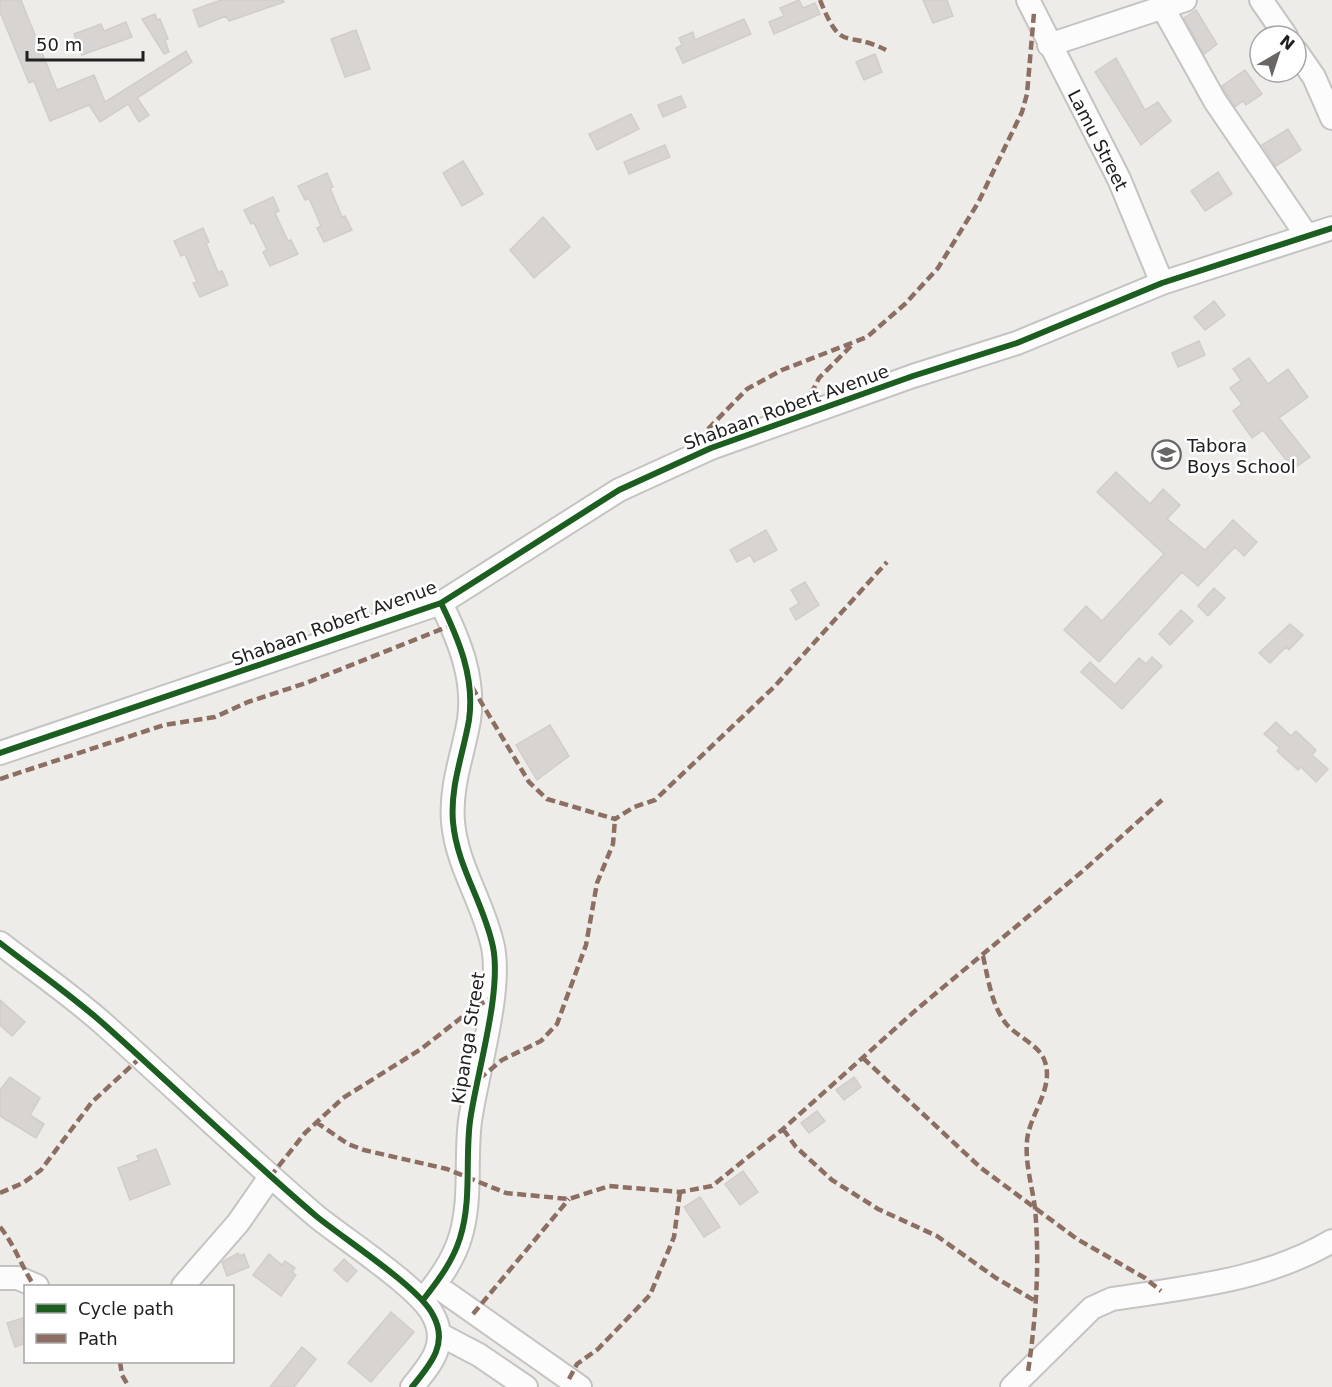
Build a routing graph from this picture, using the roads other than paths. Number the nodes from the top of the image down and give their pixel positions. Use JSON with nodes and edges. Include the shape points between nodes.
{"nodes":[{"id":1,"x":1028,"y":0,"type":"edge"},
{"id":2,"x":1185,"y":0,"type":"edge"},
{"id":3,"x":1261,"y":0,"type":"edge"},
{"id":4,"x":1163,"y":8,"type":"junction"},
{"id":5,"x":1278,"y":24,"type":"edge"},
{"id":6,"x":1049,"y":45,"type":"junction"},
{"id":7,"x":1308,"y":68,"type":"edge"},
{"id":8,"x":1332,"y":118,"type":"edge"},
{"id":9,"x":1332,"y":228,"type":"edge"},
{"id":10,"x":1307,"y":236,"type":"junction"},
{"id":11,"x":1162,"y":284,"type":"junction"},
{"id":12,"x":441,"y":603,"type":"junction"},
{"id":13,"x":0,"y":753,"type":"edge"},
{"id":14,"x":0,"y":944,"type":"edge"},
{"id":15,"x":270,"y":1177,"type":"junction"},
{"id":16,"x":1332,"y":1241,"type":"edge"},
{"id":17,"x":0,"y":1278,"type":"edge"},
{"id":18,"x":33,"y":1285,"type":"edge"},
{"id":19,"x":185,"y":1285,"type":"edge"},
{"id":20,"x":429,"y":1293,"type":"junction"},
{"id":21,"x":440,"y":1334,"type":"junction"},
{"id":22,"x":412,"y":1387,"type":"edge"},
{"id":23,"x":526,"y":1387,"type":"edge"},
{"id":24,"x":580,"y":1387,"type":"edge"},
{"id":25,"x":1012,"y":1387,"type":"edge"}],
"edges":[{"from":1,"to":6,"type":"street","name":"Lamu Street"},
{"from":2,"to":4,"type":"street"},
{"from":3,"to":5,"type":"street"},
{"from":4,"to":6,"type":"street"},
{"from":4,"to":10,"type":"street","via":[[1215,101]]},
{"from":6,"to":11,"type":"street","name":"Lamu Street","via":[[1119,179]]},
{"from":7,"to":8,"type":"street"},
{"from":9,"to":10,"type":"street","name":"Shabaan Robert Avenue"},
{"from":10,"to":11,"type":"street","name":"Shabaan Robert Avenue"},
{"from":11,"to":12,"type":"street","name":"Shabaan Robert Avenue","via":[[1017,343],[729,441],[641,479]]},
{"from":12,"to":13,"type":"street","name":"Shabaan Robert Avenue"},
{"from":12,"to":20,"type":"street","name":"Kipanga Street","via":[[461,645],[470,685],[469,718],[452,790],[456,844],[493,947],[496,978],[470,1124],[469,1176],[460,1237],[452,1259]]},
{"from":14,"to":15,"type":"street","via":[[106,1026]]},
{"from":15,"to":19,"type":"street","via":[[238,1223]]},
{"from":15,"to":20,"type":"street","via":[[349,1243]]},
{"from":16,"to":25,"type":"street","via":[[1284,1264],[1215,1284],[1102,1302]]},
{"from":17,"to":18,"type":"street","via":[[18,1278]]},
{"from":20,"to":21,"type":"street"},
{"from":20,"to":24,"type":"street"},
{"from":21,"to":22,"type":"street","via":[[439,1348]]},
{"from":21,"to":23,"type":"street"}]}
